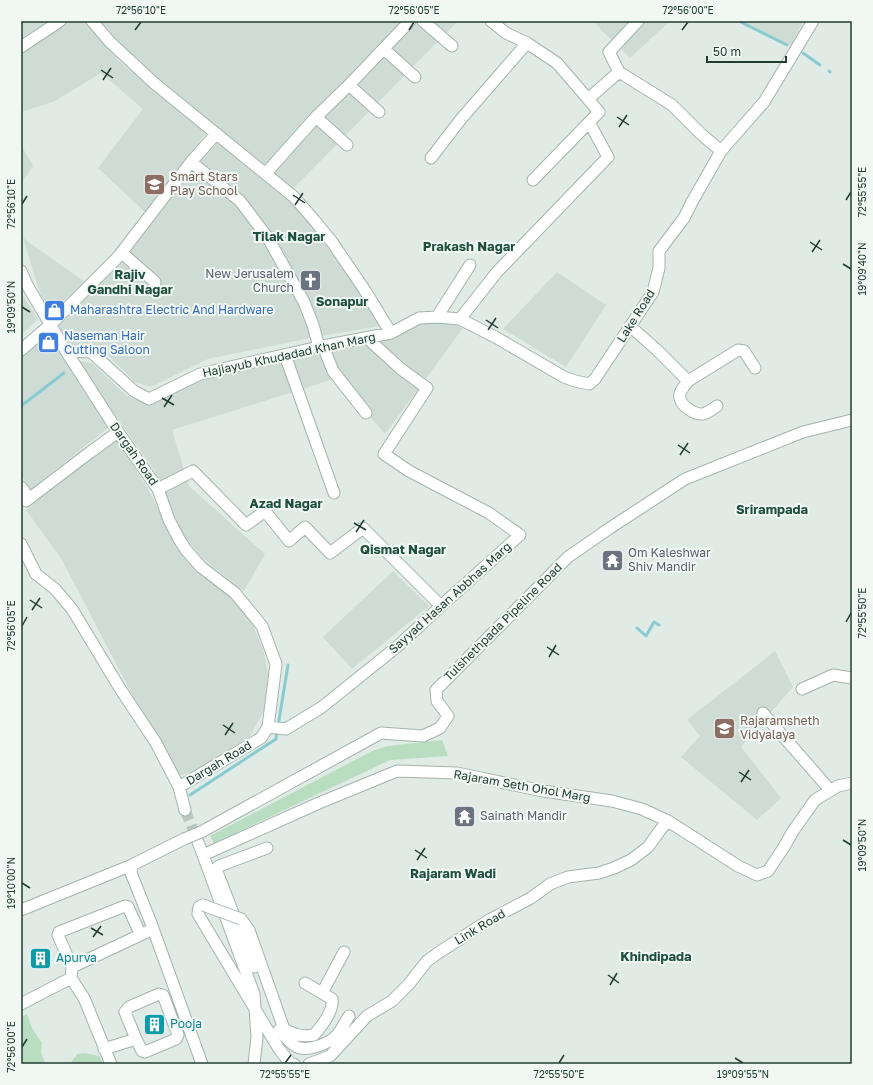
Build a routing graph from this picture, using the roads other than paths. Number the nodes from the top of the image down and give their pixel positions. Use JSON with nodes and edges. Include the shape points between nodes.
{"nodes":[{"id":1,"x":60,"y":21,"type":"edge"},
{"id":2,"x":92,"y":21,"type":"edge"},
{"id":3,"x":410,"y":21,"type":"edge"},
{"id":4,"x":423,"y":21,"type":"edge"},
{"id":5,"x":491,"y":21,"type":"edge"},
{"id":6,"x":638,"y":21,"type":"edge"},
{"id":7,"x":813,"y":21,"type":"edge"},
{"id":8,"x":526,"y":43,"type":"junction"},
{"id":9,"x":452,"y":46,"type":"dead end"},
{"id":10,"x":21,"y":47,"type":"edge"},
{"id":11,"x":384,"y":49,"type":"junction"},
{"id":12,"x":619,"y":72,"type":"junction"},
{"id":13,"x":416,"y":77,"type":"dead end"},
{"id":14,"x":349,"y":85,"type":"junction"},
{"id":15,"x":588,"y":99,"type":"junction"},
{"id":16,"x":379,"y":112,"type":"dead end"},
{"id":17,"x":316,"y":117,"type":"junction"},
{"id":18,"x":588,"y":122,"type":"junction"},
{"id":19,"x":216,"y":134,"type":"junction"},
{"id":20,"x":347,"y":145,"type":"dead end"},
{"id":21,"x":721,"y":151,"type":"junction"},
{"id":22,"x":431,"y":158,"type":"dead end"},
{"id":23,"x":191,"y":162,"type":"junction"},
{"id":24,"x":266,"y":173,"type":"junction"},
{"id":25,"x":533,"y":180,"type":"dead end"},
{"id":26,"x":122,"y":253,"type":"junction"},
{"id":27,"x":470,"y":265,"type":"dead end"},
{"id":28,"x":21,"y":271,"type":"edge"},
{"id":29,"x":155,"y":282,"type":"dead end"},
{"id":30,"x":437,"y":317,"type":"junction"},
{"id":31,"x":460,"y":319,"type":"junction"},
{"id":32,"x":50,"y":325,"type":"junction"},
{"id":33,"x":630,"y":326,"type":"junction"},
{"id":34,"x":391,"y":334,"type":"junction"},
{"id":35,"x":367,"y":338,"type":"junction"},
{"id":36,"x":321,"y":347,"type":"junction"},
{"id":37,"x":21,"y":350,"type":"edge"},
{"id":38,"x":66,"y":351,"type":"junction"},
{"id":39,"x":285,"y":355,"type":"junction"},
{"id":40,"x":755,"y":368,"type":"dead end"},
{"id":41,"x":688,"y":381,"type":"junction"},
{"id":42,"x":717,"y":406,"type":"dead end"},
{"id":43,"x":366,"y":413,"type":"dead end"},
{"id":44,"x":852,"y":420,"type":"edge"},
{"id":45,"x":118,"y":432,"type":"junction"},
{"id":46,"x":21,"y":487,"type":"edge"},
{"id":47,"x":158,"y":489,"type":"junction"},
{"id":48,"x":334,"y":493,"type":"dead end"},
{"id":49,"x":21,"y":544,"type":"edge"},
{"id":50,"x":441,"y":606,"type":"junction"},
{"id":51,"x":852,"y":678,"type":"edge"},
{"id":52,"x":802,"y":689,"type":"dead end"},
{"id":53,"x":763,"y":713,"type":"dead end"},
{"id":54,"x":271,"y":727,"type":"junction"},
{"id":55,"x":852,"y":783,"type":"edge"},
{"id":56,"x":179,"y":787,"type":"junction"},
{"id":57,"x":830,"y":790,"type":"junction"},
{"id":58,"x":185,"y":810,"type":"tunnel mouth"},
{"id":59,"x":668,"y":821,"type":"junction"},
{"id":60,"x":200,"y":837,"type":"junction"},
{"id":61,"x":220,"y":847,"type":"junction"},
{"id":62,"x":267,"y":848,"type":"dead end"},
{"id":63,"x":204,"y":855,"type":"junction"},
{"id":64,"x":227,"y":862,"type":"junction"},
{"id":65,"x":132,"y":865,"type":"junction"},
{"id":66,"x":21,"y":910,"type":"edge"},
{"id":67,"x":138,"y":929,"type":"dead end"},
{"id":68,"x":153,"y":929,"type":"junction"},
{"id":69,"x":344,"y":952,"type":"dead end"},
{"id":70,"x":72,"y":972,"type":"junction"},
{"id":71,"x":305,"y":983,"type":"dead end"},
{"id":72,"x":322,"y":993,"type":"junction"},
{"id":73,"x":21,"y":1004,"type":"edge"},
{"id":74,"x":254,"y":1006,"type":"junction"},
{"id":75,"x":349,"y":1016,"type":"dead end"},
{"id":76,"x":268,"y":1030,"type":"junction"},
{"id":77,"x":136,"y":1039,"type":"junction"},
{"id":78,"x":104,"y":1049,"type":"junction"},
{"id":79,"x":111,"y":1064,"type":"edge"},
{"id":80,"x":202,"y":1064,"type":"edge"},
{"id":81,"x":254,"y":1064,"type":"edge"},
{"id":82,"x":294,"y":1064,"type":"edge"},
{"id":83,"x":309,"y":1064,"type":"edge"}],
"edges":[{"from":1,"to":10,"type":"street"},
{"from":2,"to":19,"type":"street","via":[[110,42],[154,83]]},
{"from":3,"to":11,"type":"street"},
{"from":4,"to":9,"type":"street"},
{"from":5,"to":8,"type":"street","via":[[506,33]]},
{"from":6,"to":12,"type":"street","via":[[609,52]]},
{"from":7,"to":21,"type":"street","name":"Lake Road","via":[[764,102]]},
{"from":8,"to":15,"type":"street","via":[[557,63]]},
{"from":8,"to":22,"type":"street"},
{"from":11,"to":13,"type":"street"},
{"from":11,"to":14,"type":"street"},
{"from":12,"to":15,"type":"street"},
{"from":12,"to":21,"type":"street","via":[[672,105]]},
{"from":14,"to":16,"type":"street"},
{"from":14,"to":17,"type":"street"},
{"from":15,"to":18,"type":"street","via":[[599,112]]},
{"from":17,"to":20,"type":"street"},
{"from":17,"to":24,"type":"street"},
{"from":18,"to":25,"type":"street"},
{"from":18,"to":31,"type":"street","via":[[608,157],[497,272]]},
{"from":19,"to":23,"type":"street"},
{"from":19,"to":24,"type":"street"},
{"from":21,"to":33,"type":"street","name":"Lake Road","via":[[684,218],[659,251],[659,268],[653,292]]},
{"from":23,"to":26,"type":"street"},
{"from":23,"to":36,"type":"street","via":[[240,201],[268,238],[304,302]]},
{"from":24,"to":34,"type":"street","via":[[294,197],[315,220],[364,289]]},
{"from":26,"to":29,"type":"street"},
{"from":26,"to":32,"type":"street"},
{"from":27,"to":30,"type":"street"},
{"from":28,"to":32,"type":"street","name":"Dargah Road"},
{"from":30,"to":31,"type":"street","name":"Lake Road"},
{"from":30,"to":34,"type":"street","name":"Lake Road","via":[[419,318]]},
{"from":31,"to":33,"type":"street","name":"Lake Road","via":[[564,377],[590,384]]},
{"from":32,"to":37,"type":"street"},
{"from":32,"to":38,"type":"street","name":"Dargah Road"},
{"from":33,"to":41,"type":"street"},
{"from":34,"to":35,"type":"street","name":"Hajiayub Khudadad Khan Marg"},
{"from":35,"to":36,"type":"street","name":"Hajiayub Khudadad Khan Marg"},
{"from":35,"to":50,"type":"street","name":"Sayyad Hasan Abbhas Marg","via":[[401,369],[427,388],[384,454],[409,471],[488,513],[520,535]]},
{"from":36,"to":39,"type":"street","name":"Hajiayub Khudadad Khan Marg"},
{"from":36,"to":43,"type":"street","via":[[333,371]]},
{"from":38,"to":39,"type":"street","name":"Hajiayub Khudadad Khan Marg","via":[[91,352],[134,391],[149,399],[200,374]]},
{"from":38,"to":45,"type":"street","name":"Dargah Road"},
{"from":39,"to":48,"type":"street"},
{"from":40,"to":41,"type":"street","via":[[744,351],[738,350]]},
{"from":41,"to":42,"type":"street","via":[[681,391],[680,398],[684,405],[698,414],[704,414]]},
{"from":44,"to":60,"type":"street","name":"Tulshethpada Pipeline Road","via":[[803,432],[686,479],[568,557],[436,690],[437,701],[448,716],[440,728],[423,736],[381,733]]},
{"from":45,"to":46,"type":"street","via":[[26,501],[26,494]]},
{"from":45,"to":47,"type":"street","name":"Dargah Road"},
{"from":47,"to":50,"type":"street","via":[[193,471],[246,526],[265,511],[289,541],[305,527],[330,553],[363,528]]},
{"from":47,"to":54,"type":"street","name":"Dargah Road","via":[[169,520],[186,550],[201,567],[235,593],[262,626],[276,664]]},
{"from":49,"to":56,"type":"street","via":[[36,574],[55,589],[72,609],[156,743]]},
{"from":50,"to":54,"type":"street","name":"Sayyad Hasan Abbhas Marg","via":[[398,646],[322,707],[286,729]]},
{"from":51,"to":52,"type":"street","via":[[833,675]]},
{"from":53,"to":57,"type":"street"},
{"from":54,"to":56,"type":"street","name":"Dargah Road","via":[[261,738]]},
{"from":55,"to":57,"type":"street"},
{"from":56,"to":58,"type":"street"},
{"from":57,"to":59,"type":"street","name":"Rajaram Seth Ohol Marg","via":[[815,800],[792,830],[768,871],[757,875],[738,866]]},
{"from":59,"to":61,"type":"street","name":"Rajaram Seth Ohol Marg","via":[[642,809],[612,801],[543,791],[456,773],[397,771]]},
{"from":59,"to":83,"type":"street","name":"Link Road","via":[[648,847],[631,860],[599,873],[568,877],[550,884],[441,951],[427,961],[392,1001],[367,1016],[330,1056]]},
{"from":60,"to":63,"type":"street"},
{"from":60,"to":65,"type":"street","name":"Tulshethpada Pipeline Road","bridge":true,"via":[[184,839]]},
{"from":61,"to":63,"type":"street","name":"Rajaram Seth Ohol Marg"},
{"from":61,"to":64,"type":"street"},
{"from":62,"to":64,"type":"street"},
{"from":63,"to":74,"type":"street","via":[[251,984]]},
{"from":64,"to":74,"type":"street","via":[[216,868],[267,1001]]},
{"from":65,"to":66,"type":"street","name":"Tulshethpada Pipeline Road"},
{"from":65,"to":68,"type":"street","via":[[132,874]]},
{"from":67,"to":70,"type":"street","via":[[126,906],[59,932]]},
{"from":68,"to":70,"type":"street"},
{"from":68,"to":80,"type":"street"},
{"from":69,"to":72,"type":"street"},
{"from":70,"to":73,"type":"street"},
{"from":70,"to":78,"type":"street"},
{"from":71,"to":72,"type":"street"},
{"from":72,"to":74,"type":"street","bridge":true,"via":[[332,998],[333,1004],[323,1025],[314,1036],[304,1037],[284,1029],[249,930],[241,919],[202,904],[198,914]]},
{"from":74,"to":76,"type":"street"},
{"from":74,"to":81,"type":"street","via":[[257,1037]]},
{"from":75,"to":76,"type":"street","via":[[337,1035],[328,1042],[308,1049],[292,1044],[276,1028]]},
{"from":76,"to":82,"type":"street","via":[[279,1049],[290,1063]]},
{"from":77,"to":77,"type":"street","via":[[140,1050],[145,1052],[176,1040],[178,1035],[163,995],[159,994],[125,1012]]},
{"from":77,"to":78,"type":"street"},
{"from":78,"to":79,"type":"street"}]}
